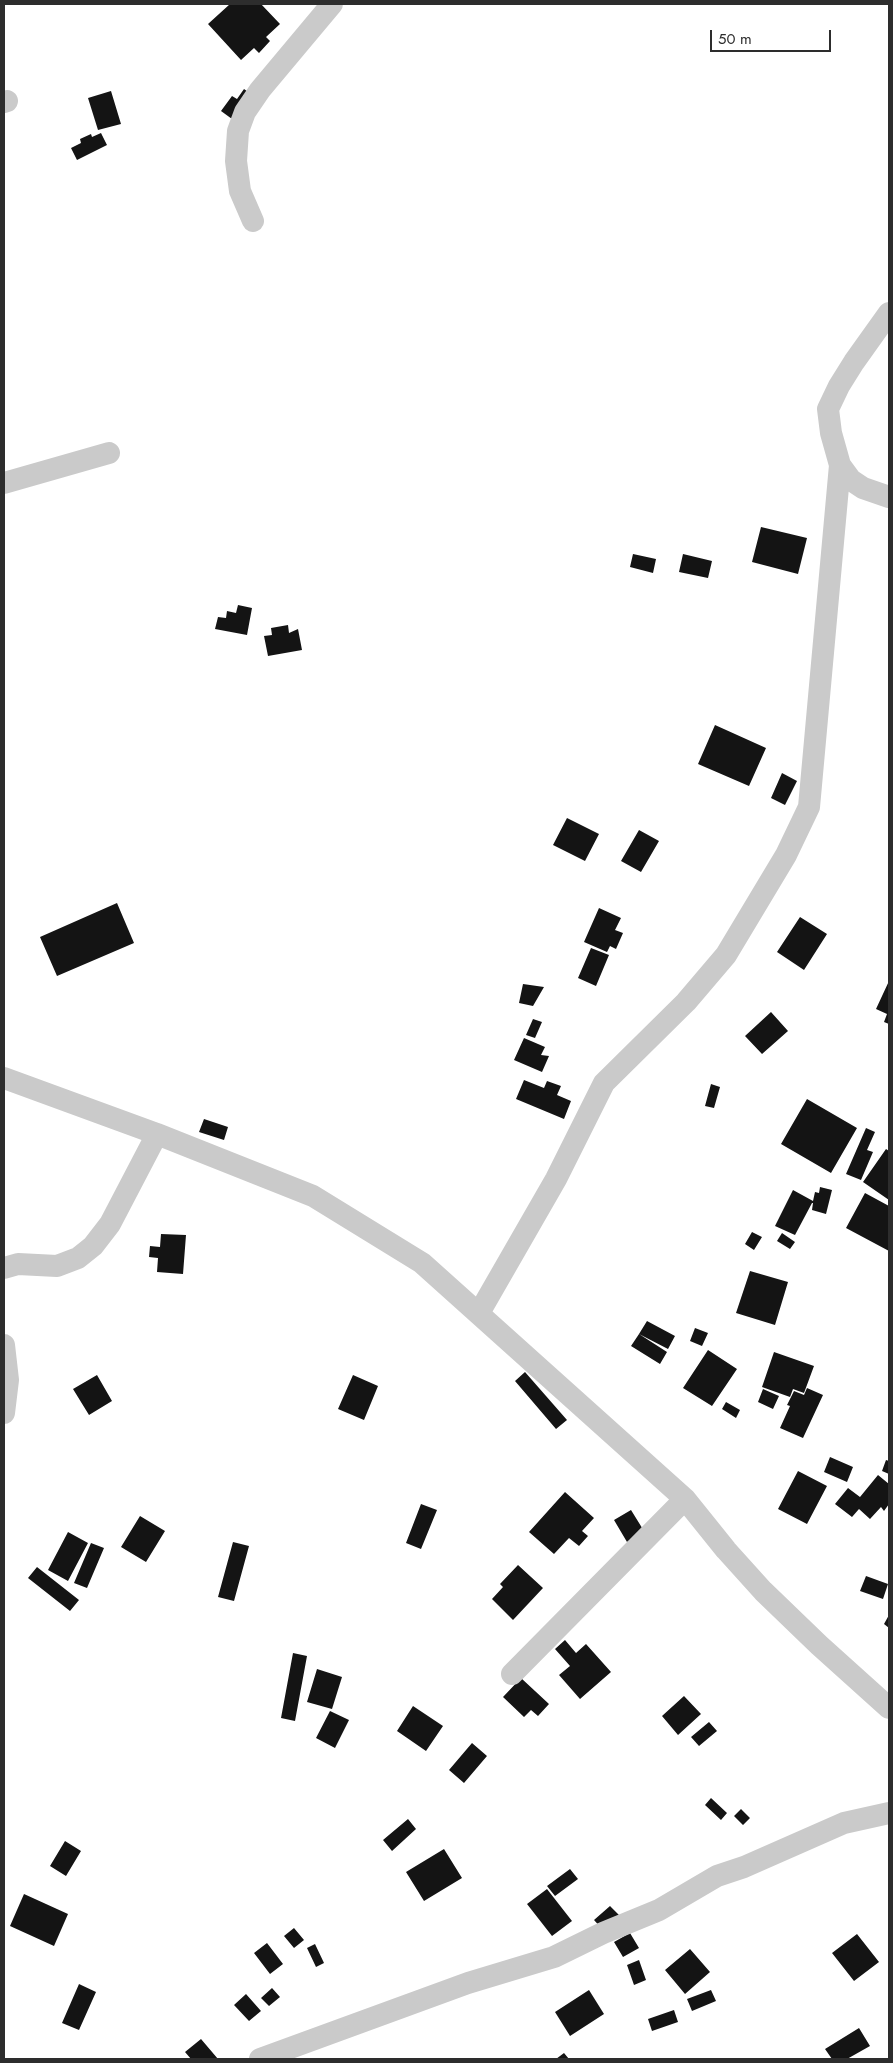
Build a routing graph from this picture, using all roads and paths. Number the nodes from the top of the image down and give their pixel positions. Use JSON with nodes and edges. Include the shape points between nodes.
{"nodes":[{"id":1,"x":332,"y":4,"type":"edge"},
{"id":2,"x":253,"y":221,"type":"dead end"},
{"id":3,"x":889,"y":313,"type":"edge"},
{"id":4,"x":110,"y":452,"type":"dead end"},
{"id":5,"x":840,"y":465,"type":"junction"},
{"id":6,"x":4,"y":483,"type":"edge"},
{"id":7,"x":889,"y":497,"type":"edge"},
{"id":8,"x":4,"y":1078,"type":"edge"},
{"id":9,"x":157,"y":1134,"type":"junction"},
{"id":10,"x":4,"y":1268,"type":"edge"},
{"id":11,"x":479,"y":1313,"type":"junction"},
{"id":12,"x":4,"y":1345,"type":"edge"},
{"id":13,"x":4,"y":1413,"type":"edge"},
{"id":14,"x":685,"y":1498,"type":"junction"},
{"id":15,"x":512,"y":1674,"type":"dead end"},
{"id":16,"x":889,"y":1708,"type":"edge"},
{"id":17,"x":889,"y":1813,"type":"edge"},
{"id":18,"x":260,"y":2059,"type":"edge"}],
"edges":[{"from":1,"to":2,"type":"street","via":[[260,90],[245,112],[238,131],[236,161],[240,191]]},
{"from":3,"to":5,"type":"street","via":[[854,362],[828,409]]},
{"from":4,"to":6,"type":"street"},
{"from":5,"to":7,"type":"street","via":[[851,480]]},
{"from":5,"to":11,"type":"street","via":[[810,807],[786,855],[726,955],[686,1002],[604,1083],[556,1179]]},
{"from":8,"to":9,"type":"street"},
{"from":9,"to":10,"type":"street","via":[[115,1215],[93,1246],[78,1258],[57,1266],[18,1264]]},
{"from":9,"to":11,"type":"street","via":[[313,1196],[422,1263]]},
{"from":11,"to":14,"type":"street"},
{"from":12,"to":13,"type":"street","via":[[8,1380]]},
{"from":14,"to":15,"type":"street"},
{"from":14,"to":16,"type":"street","via":[[763,1592]]},
{"from":17,"to":18,"type":"street","via":[[844,1823],[717,1876],[659,1910],[603,1932],[554,1957],[468,1983]]}]}
